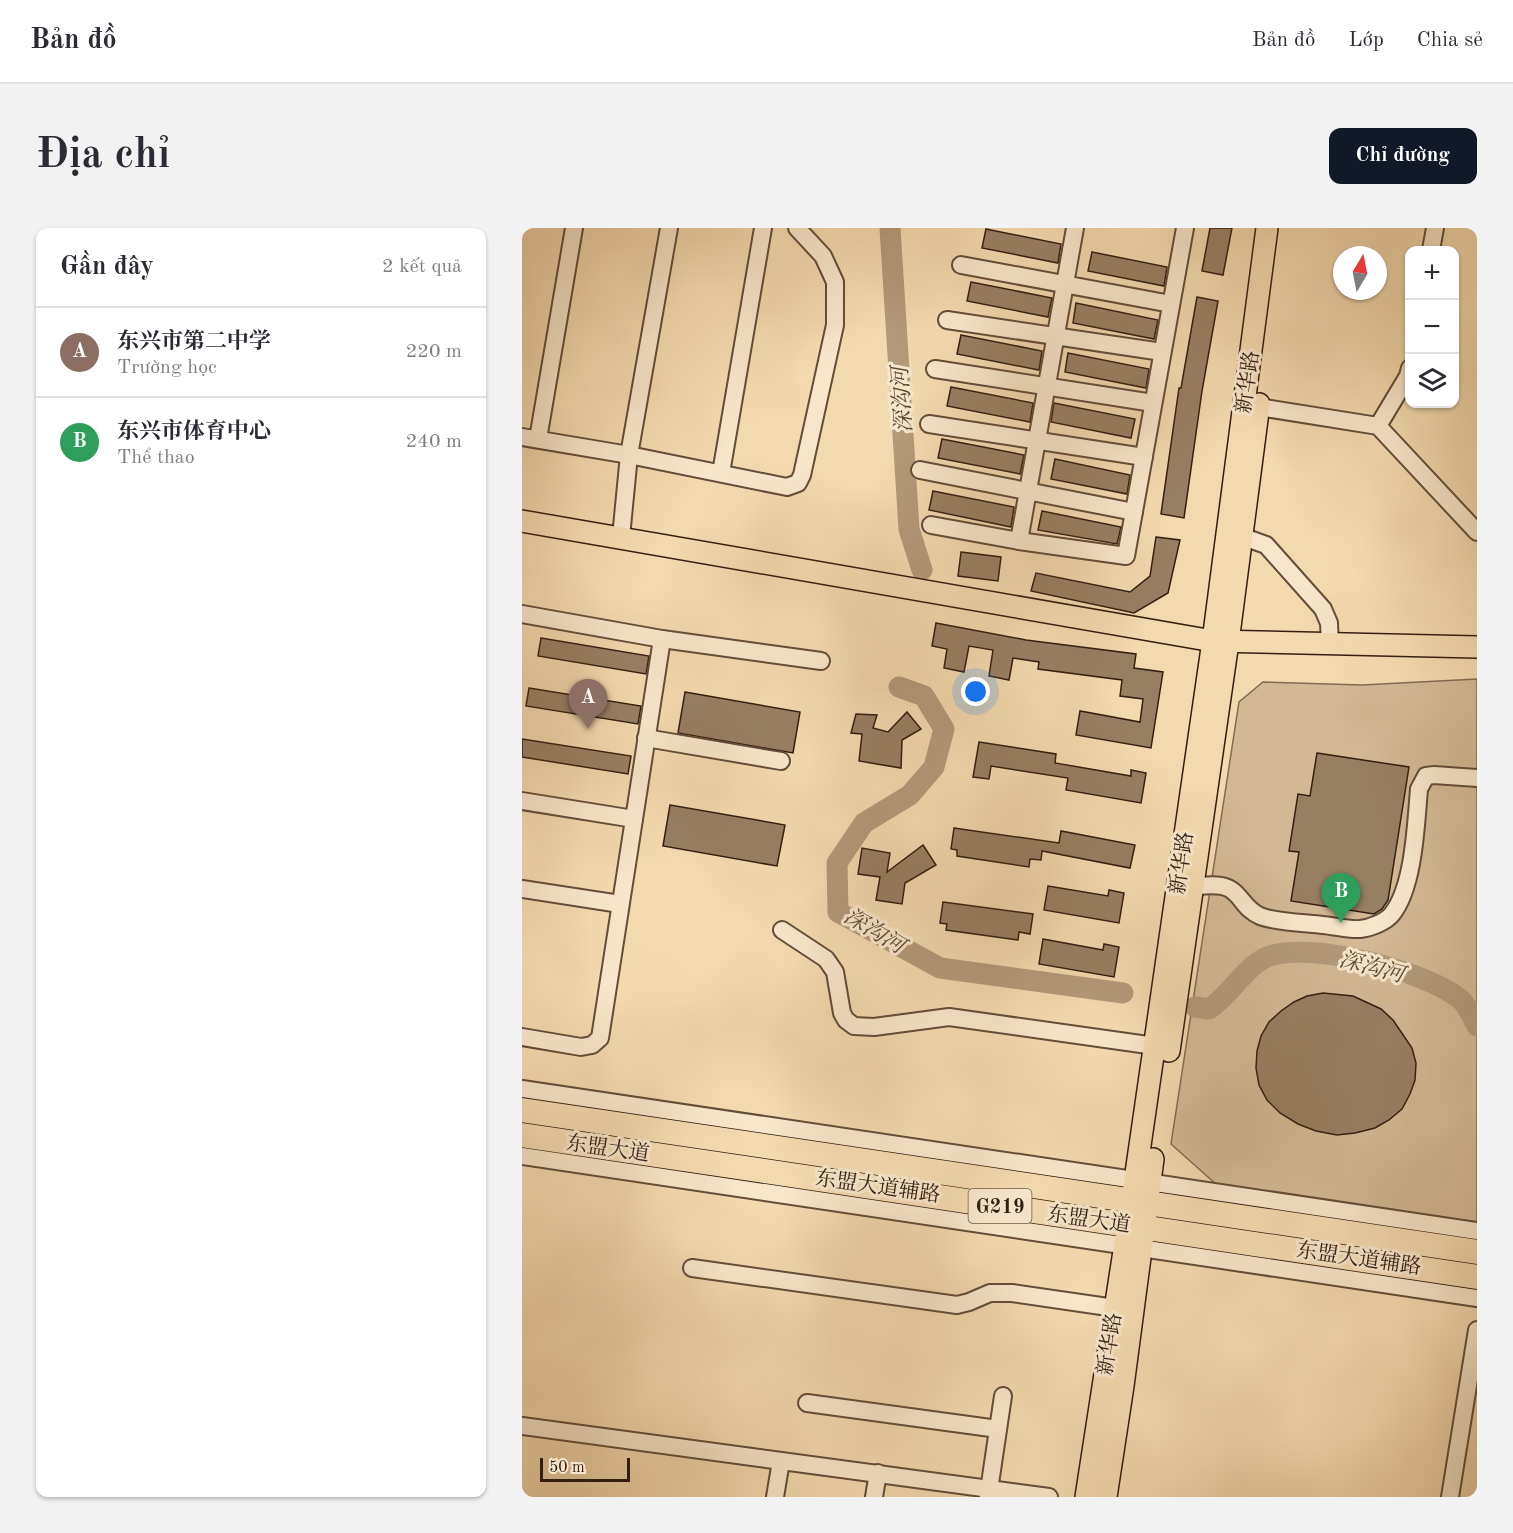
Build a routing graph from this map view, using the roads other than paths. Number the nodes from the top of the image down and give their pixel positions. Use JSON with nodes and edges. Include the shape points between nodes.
{"nodes":[{"id":1,"x":574,"y":228,"type":"edge"},
{"id":2,"x":669,"y":228,"type":"edge"},
{"id":3,"x":763,"y":228,"type":"edge"},
{"id":4,"x":797,"y":228,"type":"edge"},
{"id":5,"x":1075,"y":228,"type":"edge"},
{"id":6,"x":1185,"y":228,"type":"edge"},
{"id":7,"x":1267,"y":228,"type":"edge"},
{"id":8,"x":1281,"y":228,"type":"edge"},
{"id":9,"x":1435,"y":228,"type":"edge"},
{"id":10,"x":1432,"y":246,"type":"edge"},
{"id":11,"x":961,"y":265,"type":"dead end"},
{"id":12,"x":1065,"y":283,"type":"junction"},
{"id":13,"x":1171,"y":304,"type":"junction"},
{"id":14,"x":947,"y":320,"type":"dead end"},
{"id":15,"x":1055,"y":337,"type":"junction"},
{"id":16,"x":1162,"y":352,"type":"junction"},
{"id":17,"x":935,"y":369,"type":"dead end"},
{"id":18,"x":1405,"y":381,"type":"edge"},
{"id":19,"x":1046,"y":388,"type":"junction"},
{"id":20,"x":1153,"y":403,"type":"junction"},
{"id":21,"x":1258,"y":407,"type":"junction"},
{"id":22,"x":929,"y":424,"type":"dead end"},
{"id":23,"x":1378,"y":426,"type":"junction"},
{"id":24,"x":530,"y":438,"type":"edge"},
{"id":25,"x":1037,"y":440,"type":"junction"},
{"id":26,"x":629,"y":455,"type":"junction"},
{"id":27,"x":1144,"y":457,"type":"junction"},
{"id":28,"x":921,"y":470,"type":"dead end"},
{"id":29,"x":721,"y":474,"type":"junction"},
{"id":30,"x":1027,"y":491,"type":"junction"},
{"id":31,"x":1134,"y":512,"type":"junction"},
{"id":32,"x":522,"y":521,"type":"edge"},
{"id":33,"x":931,"y":525,"type":"dead end"},
{"id":34,"x":1477,"y":532,"type":"edge"},
{"id":35,"x":1241,"y":536,"type":"junction"},
{"id":36,"x":621,"y":537,"type":"junction"},
{"id":37,"x":1019,"y":541,"type":"junction"},
{"id":38,"x":522,"y":614,"type":"edge"},
{"id":39,"x":662,"y":639,"type":"junction"},
{"id":40,"x":1220,"y":641,"type":"junction"},
{"id":41,"x":1330,"y":645,"type":"junction"},
{"id":42,"x":1477,"y":647,"type":"edge"},
{"id":43,"x":821,"y":661,"type":"dead end"},
{"id":44,"x":646,"y":738,"type":"junction"},
{"id":45,"x":781,"y":760,"type":"dead end"},
{"id":46,"x":1477,"y":778,"type":"edge"},
{"id":47,"x":522,"y":801,"type":"edge"},
{"id":48,"x":634,"y":819,"type":"junction"},
{"id":49,"x":1193,"y":886,"type":"junction"},
{"id":50,"x":522,"y":888,"type":"edge"},
{"id":51,"x":620,"y":904,"type":"junction"},
{"id":52,"x":782,"y":930,"type":"dead end"},
{"id":53,"x":522,"y":1037,"type":"edge"},
{"id":54,"x":1155,"y":1046,"type":"junction"},
{"id":55,"x":522,"y":1089,"type":"edge"},
{"id":56,"x":522,"y":1110,"type":"edge"},
{"id":57,"x":522,"y":1135,"type":"edge"},
{"id":58,"x":522,"y":1156,"type":"edge"},
{"id":59,"x":1141,"y":1191,"type":"junction"},
{"id":60,"x":1477,"y":1231,"type":"edge"},
{"id":61,"x":1134,"y":1237,"type":"junction"},
{"id":62,"x":1477,"y":1252,"type":"edge"},
{"id":63,"x":692,"y":1268,"type":"dead end"},
{"id":64,"x":1477,"y":1277,"type":"edge"},
{"id":65,"x":1477,"y":1298,"type":"edge"},
{"id":66,"x":1114,"y":1308,"type":"junction"},
{"id":67,"x":1477,"y":1330,"type":"edge"},
{"id":68,"x":1003,"y":1396,"type":"dead end"},
{"id":69,"x":807,"y":1402,"type":"dead end"},
{"id":70,"x":522,"y":1426,"type":"edge"},
{"id":71,"x":998,"y":1430,"type":"junction"},
{"id":72,"x":781,"y":1461,"type":"junction"},
{"id":73,"x":878,"y":1473,"type":"junction"},
{"id":74,"x":989,"y":1493,"type":"edge"},
{"id":75,"x":775,"y":1497,"type":"edge"},
{"id":76,"x":874,"y":1497,"type":"edge"},
{"id":77,"x":1049,"y":1497,"type":"edge"},
{"id":78,"x":1086,"y":1497,"type":"edge"},
{"id":79,"x":1106,"y":1497,"type":"edge"},
{"id":80,"x":1450,"y":1497,"type":"edge"}],
"edges":[{"from":1,"to":24,"type":"street"},
{"from":2,"to":26,"type":"street"},
{"from":3,"to":29,"type":"street"},
{"from":4,"to":29,"type":"street","via":[[823,256],[835,282],[835,325],[802,475],[798,483],[787,487]]},
{"from":5,"to":12,"type":"street"},
{"from":6,"to":13,"type":"street"},
{"from":7,"to":40,"type":"main road","name":"新华路","via":[[1226,530]]},
{"from":8,"to":21,"type":"main road","name":"新华路"},
{"from":9,"to":10,"type":"street"},
{"from":11,"to":12,"type":"street"},
{"from":12,"to":13,"type":"street"},
{"from":12,"to":15,"type":"street"},
{"from":13,"to":16,"type":"street"},
{"from":14,"to":15,"type":"street"},
{"from":15,"to":16,"type":"street"},
{"from":15,"to":19,"type":"street"},
{"from":16,"to":20,"type":"street"},
{"from":17,"to":19,"type":"street"},
{"from":18,"to":23,"type":"street"},
{"from":19,"to":20,"type":"street"},
{"from":19,"to":25,"type":"street"},
{"from":20,"to":27,"type":"street"},
{"from":21,"to":23,"type":"street"},
{"from":21,"to":35,"type":"main road","name":"新华路"},
{"from":22,"to":25,"type":"street"},
{"from":23,"to":34,"type":"street"},
{"from":24,"to":26,"type":"street"},
{"from":25,"to":27,"type":"street"},
{"from":25,"to":30,"type":"street"},
{"from":26,"to":29,"type":"street"},
{"from":26,"to":36,"type":"street"},
{"from":27,"to":31,"type":"street"},
{"from":28,"to":30,"type":"street"},
{"from":30,"to":31,"type":"street"},
{"from":30,"to":37,"type":"street"},
{"from":31,"to":37,"type":"street","via":[[1126,556]]},
{"from":32,"to":36,"type":"main road"},
{"from":33,"to":37,"type":"street"},
{"from":35,"to":40,"type":"main road","name":"新华路"},
{"from":35,"to":41,"type":"street","via":[[1266,545],[1317,602],[1328,616]]},
{"from":36,"to":40,"type":"main road"},
{"from":38,"to":39,"type":"street"},
{"from":39,"to":43,"type":"street"},
{"from":39,"to":44,"type":"street"},
{"from":40,"to":41,"type":"main road"},
{"from":40,"to":49,"type":"main road","name":"新华路"},
{"from":40,"to":54,"type":"main road","name":"新华路"},
{"from":41,"to":42,"type":"main road"},
{"from":44,"to":45,"type":"street"},
{"from":44,"to":48,"type":"street"},
{"from":46,"to":49,"type":"street","via":[[1434,775],[1421,782],[1406,886],[1391,916],[1380,923],[1360,929],[1262,917],[1229,888]]},
{"from":47,"to":48,"type":"street"},
{"from":48,"to":51,"type":"street"},
{"from":49,"to":59,"type":"main road","name":"新华路"},
{"from":50,"to":51,"type":"street"},
{"from":51,"to":53,"type":"street","via":[[600,1038],[592,1046],[581,1047]]},
{"from":52,"to":54,"type":"street","via":[[826,959],[835,972],[842,1013],[854,1026],[874,1028],[949,1017]]},
{"from":54,"to":59,"type":"main road","name":"新华路"},
{"from":55,"to":59,"type":"street","name":"东盟大道辅路"},
{"from":56,"to":59,"type":"highway","name":"东盟大道","number":"G219"},
{"from":57,"to":61,"type":"highway","name":"东盟大道","number":"G219"},
{"from":58,"to":61,"type":"street","name":"东盟大道辅路"},
{"from":59,"to":60,"type":"street","name":"东盟大道辅路"},
{"from":59,"to":61,"type":"main road","name":"新华路"},
{"from":59,"to":62,"type":"highway","name":"东盟大道","number":"G219"},
{"from":61,"to":64,"type":"highway","name":"东盟大道","number":"G219"},
{"from":61,"to":65,"type":"street","name":"东盟大道辅路"},
{"from":61,"to":66,"type":"main road","name":"新华路"},
{"from":61,"to":79,"type":"main road","name":"新华路","via":[[1123,1386]]},
{"from":63,"to":66,"type":"street","via":[[957,1305],[990,1293],[1012,1293]]},
{"from":66,"to":78,"type":"main road","name":"新华路"},
{"from":67,"to":80,"type":"street"},
{"from":68,"to":71,"type":"street"},
{"from":69,"to":71,"type":"street"},
{"from":70,"to":72,"type":"street"},
{"from":71,"to":74,"type":"street"},
{"from":72,"to":73,"type":"street"},
{"from":72,"to":75,"type":"street"},
{"from":73,"to":74,"type":"street"},
{"from":73,"to":76,"type":"street"},
{"from":74,"to":77,"type":"street"}]}
